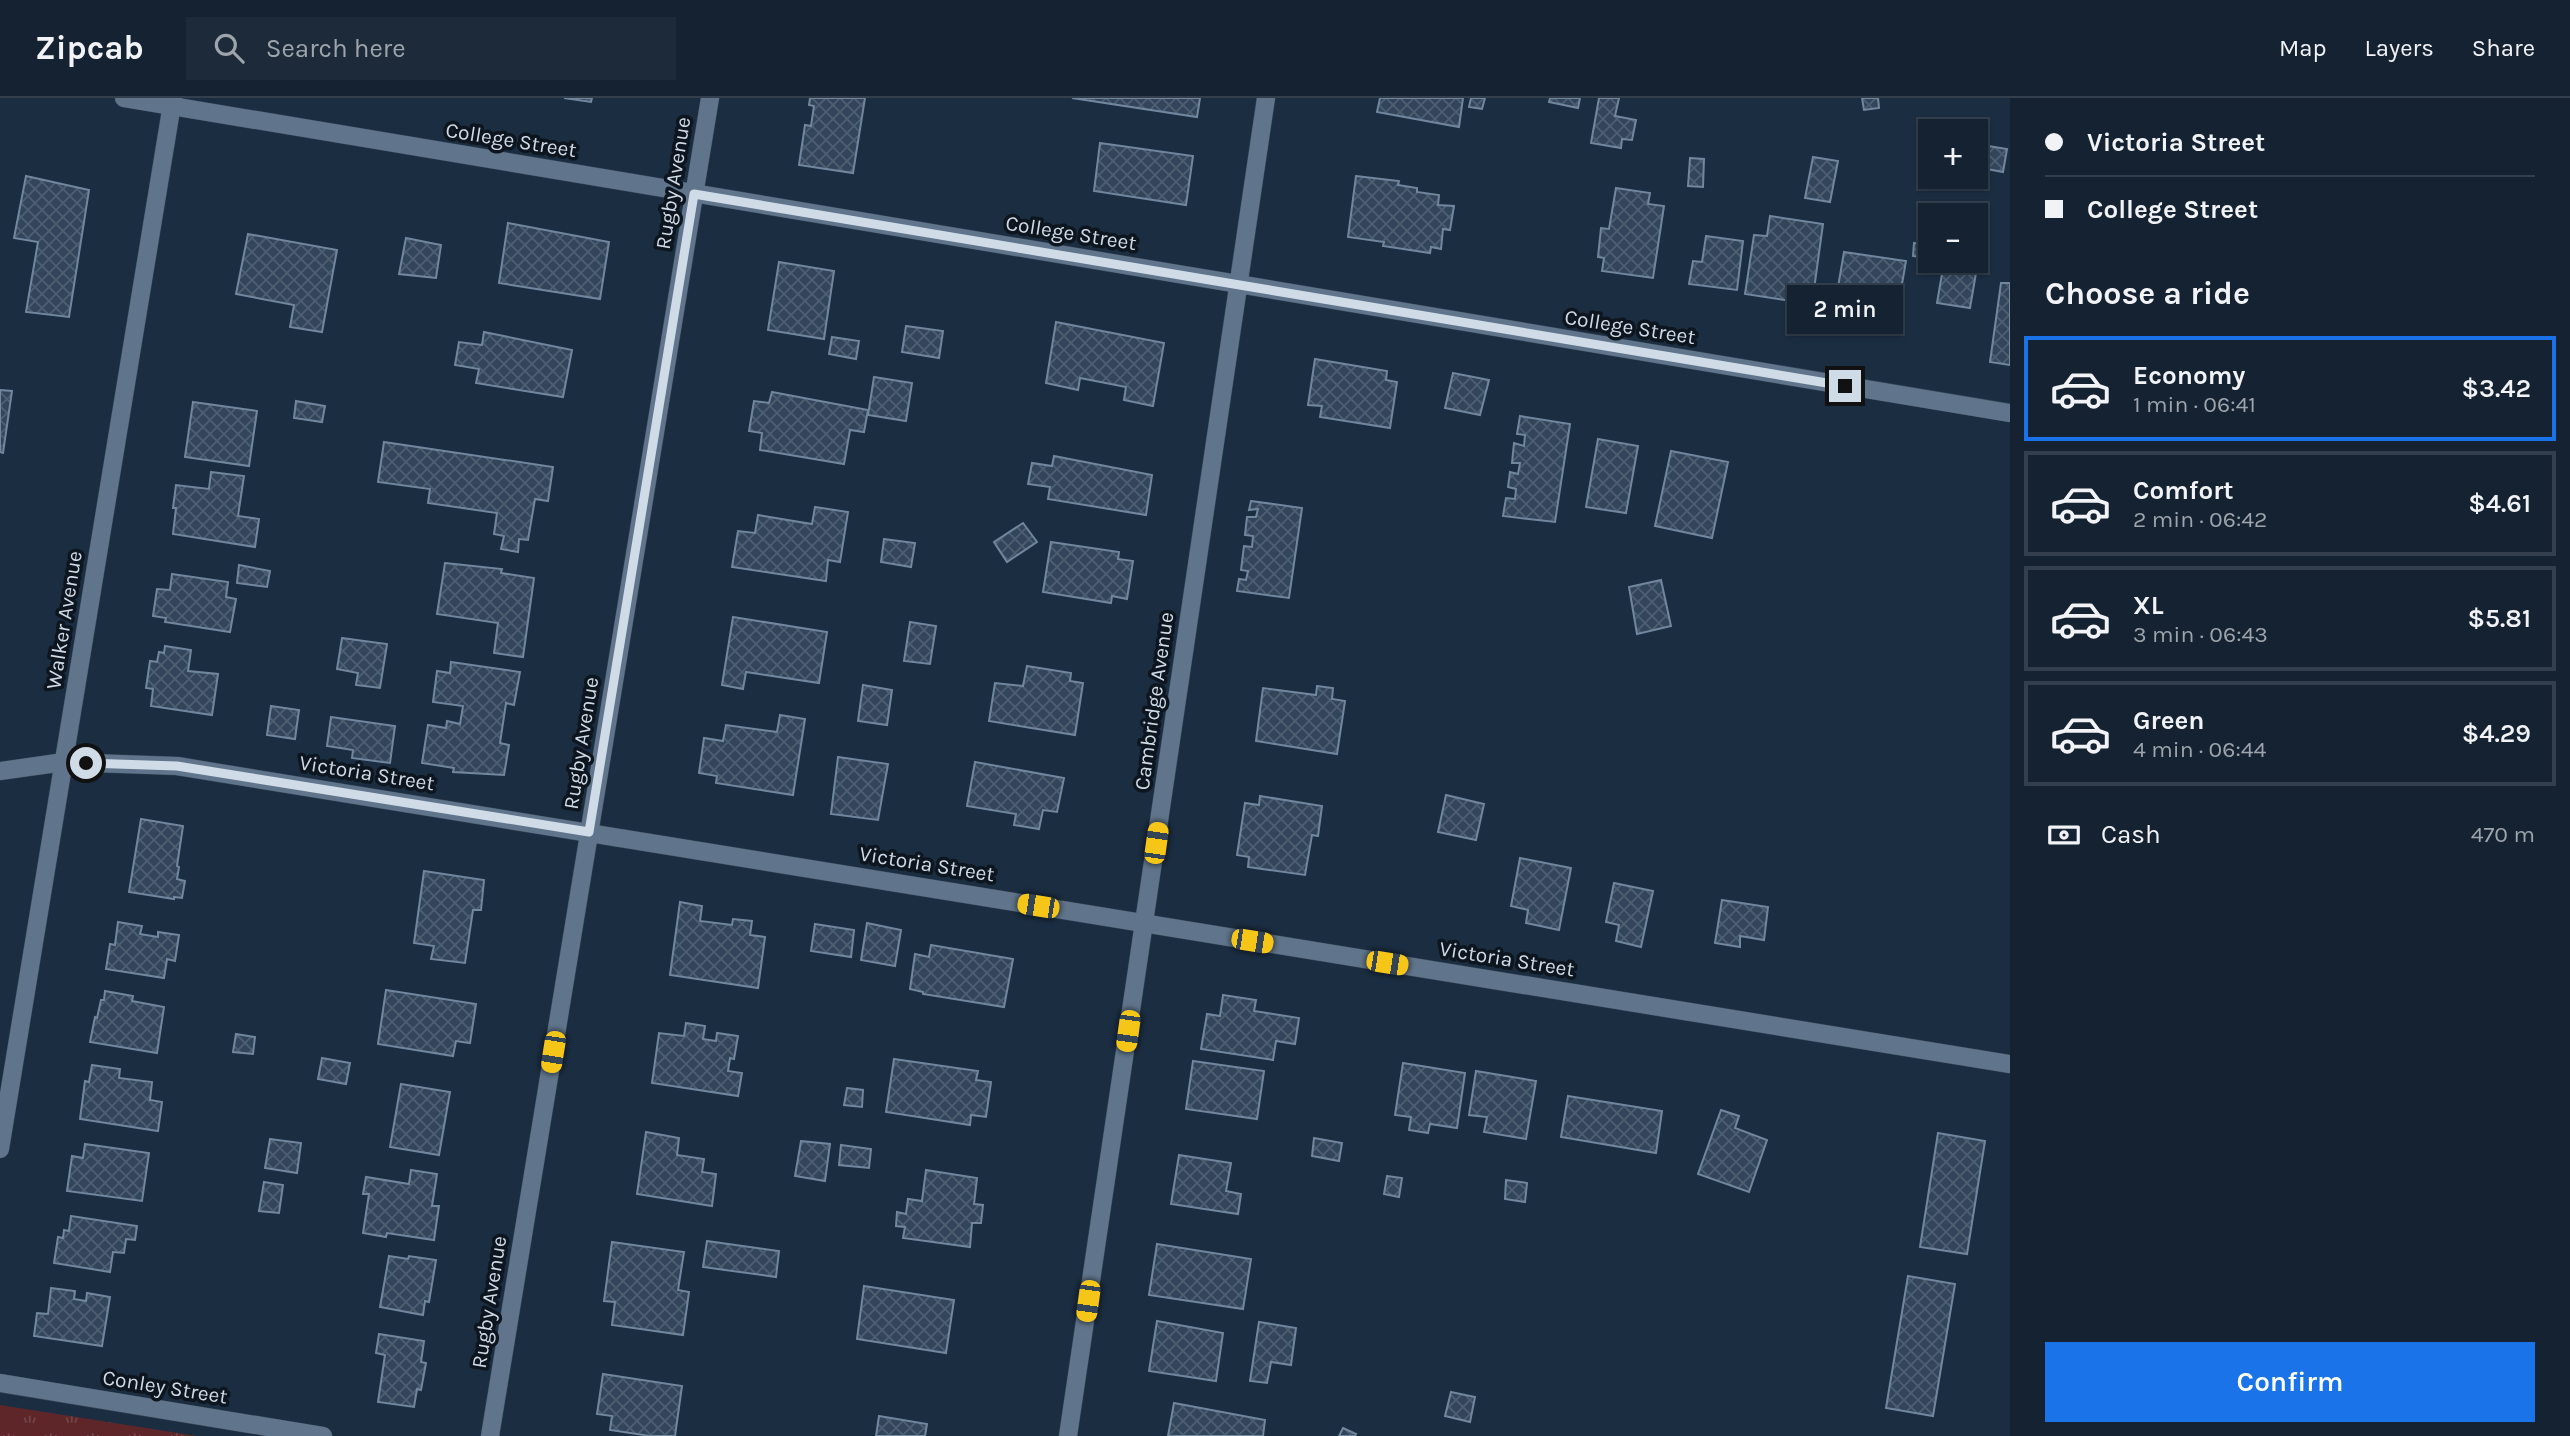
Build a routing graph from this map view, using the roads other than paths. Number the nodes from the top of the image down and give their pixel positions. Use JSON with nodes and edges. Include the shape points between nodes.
{"nodes":[{"id":1,"x":124,"y":98,"type":"edge"},
{"id":2,"x":710,"y":98,"type":"edge"},
{"id":3,"x":1266,"y":98,"type":"edge"},
{"id":4,"x":172,"y":102,"type":"edge"},
{"id":5,"x":694,"y":194,"type":"junction"},
{"id":6,"x":1238,"y":285,"type":"junction"},
{"id":7,"x":2010,"y":413,"type":"edge"},
{"id":8,"x":64,"y":762,"type":"junction"},
{"id":9,"x":0,"y":771,"type":"edge"},
{"id":10,"x":589,"y":832,"type":"junction"},
{"id":11,"x":1144,"y":923,"type":"junction"},
{"id":12,"x":2010,"y":1064,"type":"edge"},
{"id":13,"x":0,"y":1149,"type":"edge"},
{"id":14,"x":0,"y":1383,"type":"edge"},
{"id":15,"x":323,"y":1436,"type":"edge"},
{"id":16,"x":490,"y":1436,"type":"edge"},
{"id":17,"x":1068,"y":1436,"type":"edge"}],
"edges":[{"from":1,"to":4,"type":"street","name":"College Street"},
{"from":2,"to":5,"type":"street","name":"Rugby Avenue"},
{"from":3,"to":6,"type":"street","name":"Cambridge Avenue"},
{"from":4,"to":5,"type":"street","name":"College Street"},
{"from":4,"to":8,"type":"street","name":"Walker Avenue"},
{"from":5,"to":6,"type":"street","name":"College Street"},
{"from":5,"to":10,"type":"street","name":"Rugby Avenue"},
{"from":6,"to":7,"type":"street","name":"College Street"},
{"from":6,"to":11,"type":"street","name":"Cambridge Avenue"},
{"from":8,"to":9,"type":"street","name":"Victoria Street"},
{"from":8,"to":10,"type":"street","name":"Victoria Street","via":[[177,766]]},
{"from":8,"to":13,"type":"street","name":"Walker Avenue"},
{"from":10,"to":11,"type":"street","name":"Victoria Street"},
{"from":10,"to":16,"type":"street","name":"Rugby Avenue"},
{"from":11,"to":12,"type":"street","name":"Victoria Street"},
{"from":11,"to":17,"type":"street","name":"Cambridge Avenue"},
{"from":14,"to":15,"type":"street","name":"Conley Street"}]}
